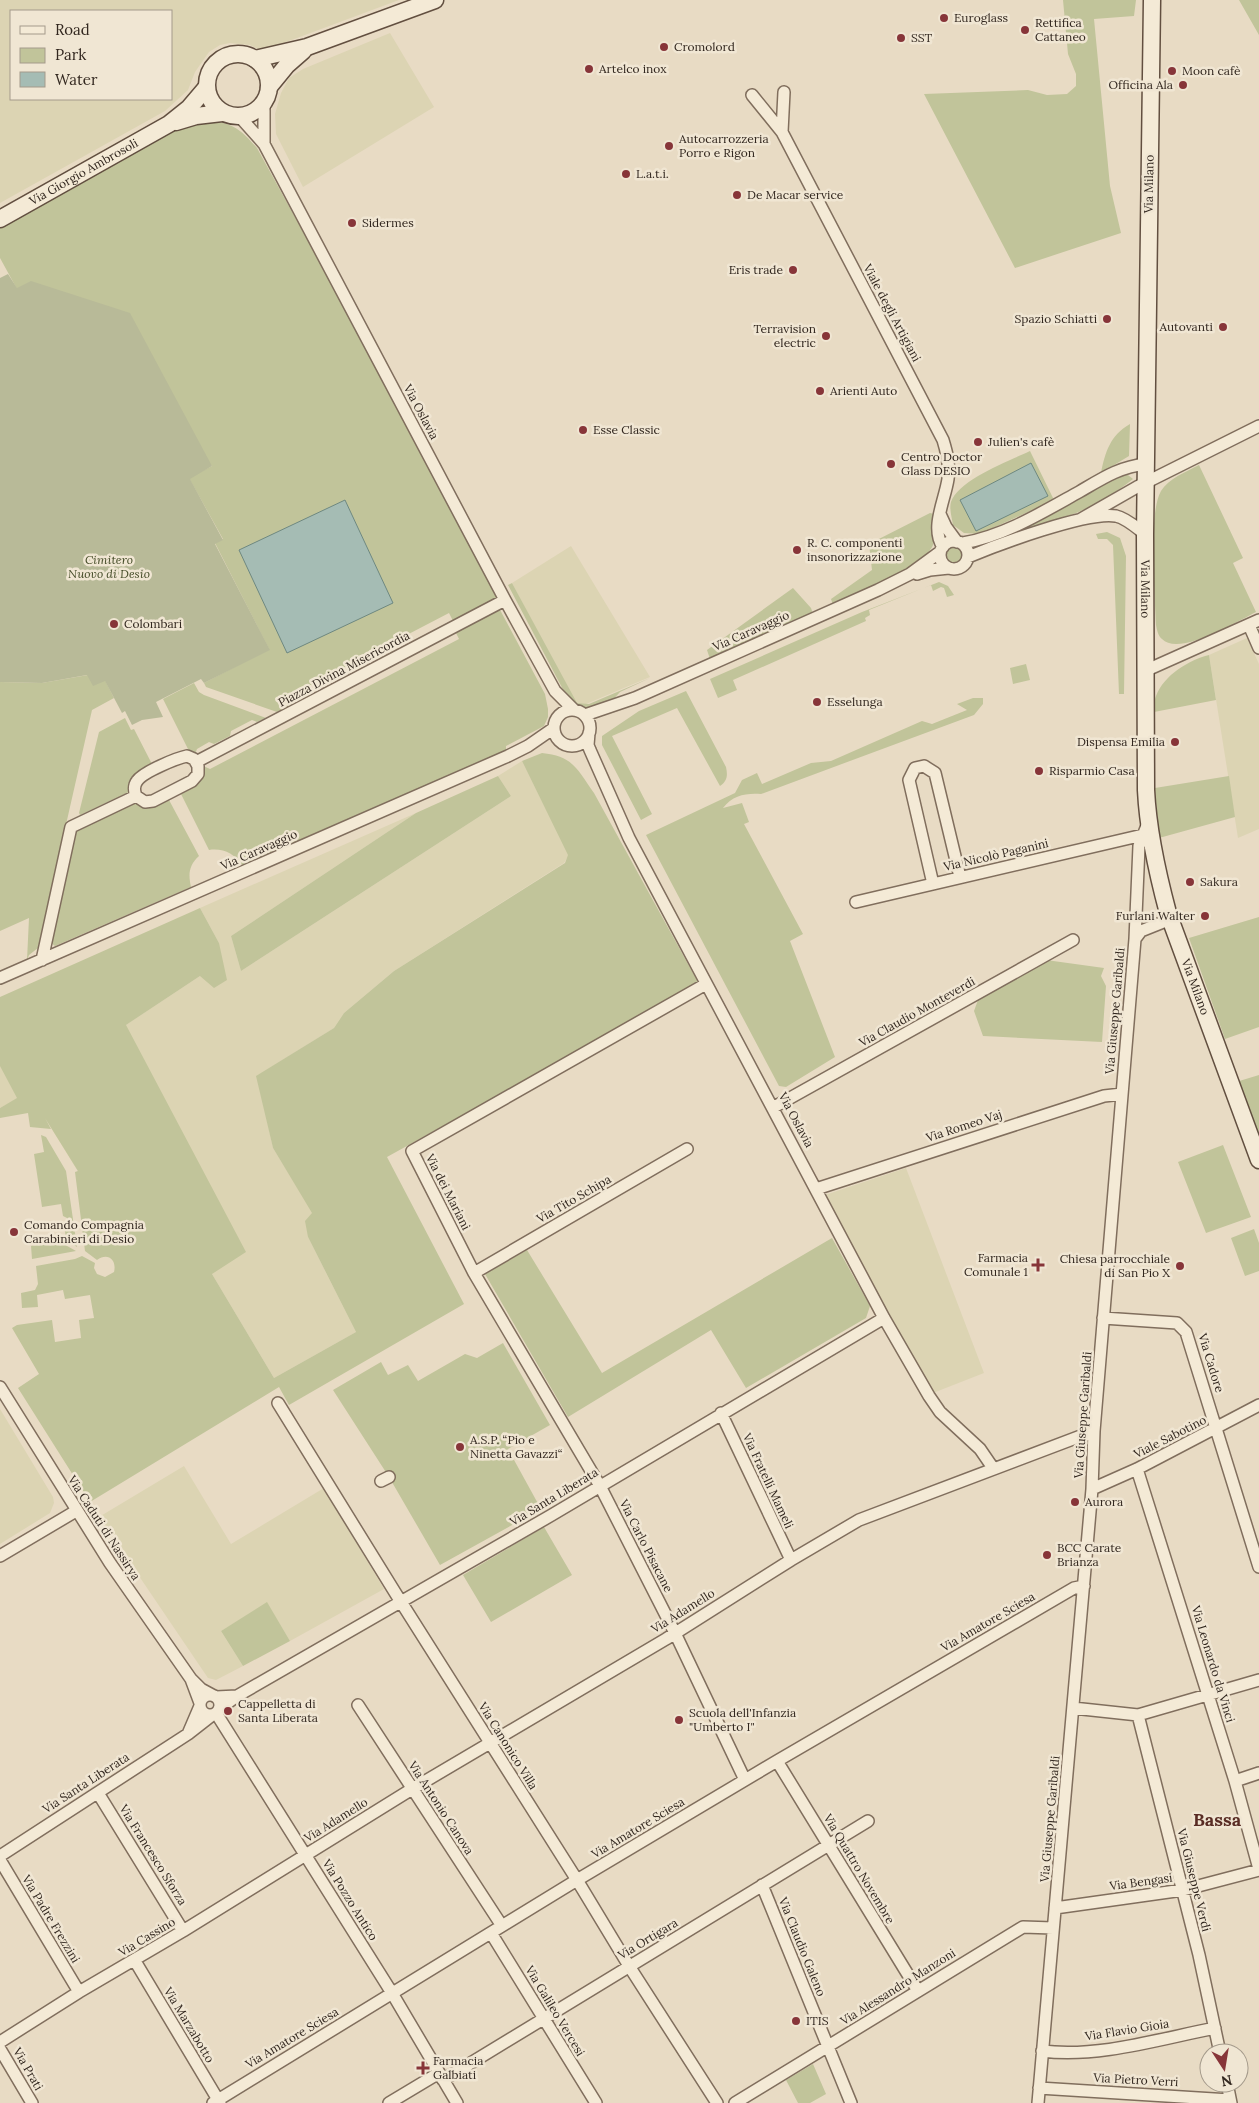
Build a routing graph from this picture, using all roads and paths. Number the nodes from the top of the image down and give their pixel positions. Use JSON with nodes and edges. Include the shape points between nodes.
{"nodes":[{"id":1,"x":435,"y":0,"type":"edge"},
{"id":2,"x":1153,"y":1,"type":"edge"},
{"id":3,"x":307,"y":47,"type":"junction"},
{"id":4,"x":255,"y":59,"type":"junction"},
{"id":5,"x":206,"y":88,"type":"junction"},
{"id":6,"x":784,"y":92,"type":"dead end"},
{"id":7,"x":267,"y":95,"type":"junction"},
{"id":8,"x":752,"y":95,"type":"dead end"},
{"id":9,"x":222,"y":113,"type":"junction"},
{"id":10,"x":240,"y":117,"type":"junction"},
{"id":11,"x":169,"y":124,"type":"junction"},
{"id":12,"x":782,"y":132,"type":"junction"},
{"id":13,"x":264,"y":144,"type":"junction"},
{"id":14,"x":0,"y":219,"type":"edge"},
{"id":15,"x":1259,"y":426,"type":"edge"},
{"id":16,"x":1146,"y":464,"type":"junction"},
{"id":17,"x":1146,"y":483,"type":"junction"},
{"id":18,"x":940,"y":514,"type":"junction"},
{"id":19,"x":1081,"y":519,"type":"junction"},
{"id":20,"x":1145,"y":534,"type":"junction"},
{"id":21,"x":960,"y":543,"type":"junction"},
{"id":22,"x":942,"y":550,"type":"junction"},
{"id":23,"x":968,"y":557,"type":"junction"},
{"id":24,"x":948,"y":568,"type":"junction"},
{"id":25,"x":878,"y":590,"type":"junction"},
{"id":26,"x":505,"y":600,"type":"junction"},
{"id":27,"x":1254,"y":623,"type":"edge"},
{"id":28,"x":1259,"y":648,"type":"edge"},
{"id":29,"x":1147,"y":670,"type":"junction"},
{"id":30,"x":555,"y":692,"type":"junction"},
{"id":31,"x":635,"y":698,"type":"junction"},
{"id":32,"x":574,"y":710,"type":"junction"},
{"id":33,"x":585,"y":715,"type":"junction"},
{"id":34,"x":558,"y":716,"type":"junction"},
{"id":35,"x":554,"y":728,"type":"junction"},
{"id":36,"x":590,"y":730,"type":"junction"},
{"id":37,"x":559,"y":741,"type":"junction"},
{"id":38,"x":528,"y":746,"type":"junction"},
{"id":39,"x":571,"y":746,"type":"junction"},
{"id":40,"x":196,"y":762,"type":"junction"},
{"id":41,"x":597,"y":769,"type":"junction"},
{"id":42,"x":136,"y":796,"type":"junction"},
{"id":43,"x":1146,"y":829,"type":"junction"},
{"id":44,"x":960,"y":878,"type":"junction"},
{"id":45,"x":933,"y":884,"type":"junction"},
{"id":46,"x":856,"y":902,"type":"dead end"},
{"id":47,"x":1171,"y":919,"type":"junction"},
{"id":48,"x":1135,"y":938,"type":"junction"},
{"id":49,"x":1073,"y":940,"type":"dead end"},
{"id":50,"x":42,"y":960,"type":"junction"},
{"id":51,"x":0,"y":978,"type":"edge"},
{"id":52,"x":706,"y":984,"type":"junction"},
{"id":53,"x":1122,"y":1094,"type":"junction"},
{"id":54,"x":774,"y":1107,"type":"junction"},
{"id":55,"x":687,"y":1149,"type":"dead end"},
{"id":56,"x":1259,"y":1160,"type":"edge"},
{"id":57,"x":816,"y":1189,"type":"junction"},
{"id":58,"x":474,"y":1273,"type":"junction"},
{"id":59,"x":884,"y":1318,"type":"junction"},
{"id":60,"x":1103,"y":1318,"type":"junction"},
{"id":61,"x":0,"y":1387,"type":"edge"},
{"id":62,"x":278,"y":1403,"type":"dead end"},
{"id":63,"x":1259,"y":1405,"type":"edge"},
{"id":64,"x":721,"y":1414,"type":"junction"},
{"id":65,"x":1217,"y":1429,"type":"junction"},
{"id":66,"x":1094,"y":1431,"type":"junction"},
{"id":67,"x":993,"y":1468,"type":"junction"},
{"id":68,"x":1137,"y":1469,"type":"junction"},
{"id":69,"x":600,"y":1486,"type":"junction"},
{"id":70,"x":1092,"y":1489,"type":"junction"},
{"id":71,"x":76,"y":1511,"type":"junction"},
{"id":72,"x":0,"y":1556,"type":"edge"},
{"id":73,"x":790,"y":1560,"type":"junction"},
{"id":74,"x":1259,"y":1567,"type":"edge"},
{"id":75,"x":1084,"y":1586,"type":"junction"},
{"id":76,"x":400,"y":1601,"type":"junction"},
{"id":77,"x":675,"y":1633,"type":"junction"},
{"id":78,"x":191,"y":1679,"type":"junction"},
{"id":79,"x":1259,"y":1680,"type":"edge"},
{"id":80,"x":1208,"y":1694,"type":"junction"},
{"id":81,"x":215,"y":1696,"type":"junction"},
{"id":82,"x":237,"y":1696,"type":"junction"},
{"id":83,"x":200,"y":1705,"type":"junction"},
{"id":84,"x":358,"y":1705,"type":"dead end"},
{"id":85,"x":1073,"y":1708,"type":"junction"},
{"id":86,"x":216,"y":1713,"type":"junction"},
{"id":87,"x":1138,"y":1715,"type":"junction"},
{"id":88,"x":188,"y":1734,"type":"junction"},
{"id":89,"x":490,"y":1744,"type":"junction"},
{"id":90,"x":777,"y":1760,"type":"junction"},
{"id":91,"x":1259,"y":1773,"type":"edge"},
{"id":92,"x":745,"y":1780,"type":"junction"},
{"id":93,"x":1235,"y":1781,"type":"junction"},
{"id":94,"x":412,"y":1789,"type":"junction"},
{"id":95,"x":98,"y":1793,"type":"junction"},
{"id":96,"x":868,"y":1821,"type":"dead end"},
{"id":97,"x":829,"y":1844,"type":"junction"},
{"id":98,"x":306,"y":1855,"type":"junction"},
{"id":99,"x":0,"y":1856,"type":"edge"},
{"id":100,"x":0,"y":1860,"type":"edge"},
{"id":101,"x":1259,"y":1869,"type":"edge"},
{"id":102,"x":577,"y":1880,"type":"junction"},
{"id":103,"x":762,"y":1885,"type":"junction"},
{"id":104,"x":1183,"y":1890,"type":"junction"},
{"id":105,"x":1055,"y":1908,"type":"junction"},
{"id":106,"x":502,"y":1926,"type":"junction"},
{"id":107,"x":1054,"y":1928,"type":"junction"},
{"id":108,"x":184,"y":1932,"type":"junction"},
{"id":109,"x":491,"y":1933,"type":"junction"},
{"id":110,"x":135,"y":1961,"type":"junction"},
{"id":111,"x":629,"y":1966,"type":"junction"},
{"id":112,"x":918,"y":1991,"type":"junction"},
{"id":113,"x":79,"y":1992,"type":"junction"},
{"id":114,"x":392,"y":1993,"type":"junction"},
{"id":115,"x":544,"y":2018,"type":"junction"},
{"id":116,"x":1215,"y":2028,"type":"junction"},
{"id":117,"x":0,"y":2042,"type":"edge"},
{"id":118,"x":1218,"y":2043,"type":"edge"},
{"id":119,"x":828,"y":2046,"type":"junction"},
{"id":120,"x":0,"y":2049,"type":"edge"},
{"id":121,"x":1042,"y":2052,"type":"junction"},
{"id":122,"x":441,"y":2076,"type":"junction"},
{"id":123,"x":1039,"y":2088,"type":"junction"},
{"id":124,"x":1231,"y":2101,"type":"edge"},
{"id":125,"x":217,"y":2102,"type":"edge"},
{"id":126,"x":32,"y":2103,"type":"edge"},
{"id":127,"x":389,"y":2103,"type":"edge"},
{"id":128,"x":457,"y":2103,"type":"edge"},
{"id":129,"x":596,"y":2103,"type":"edge"},
{"id":130,"x":717,"y":2103,"type":"edge"},
{"id":131,"x":735,"y":2103,"type":"edge"},
{"id":132,"x":851,"y":2103,"type":"edge"},
{"id":133,"x":1038,"y":2103,"type":"edge"}],
"edges":[{"from":1,"to":3,"type":"main road"},
{"from":2,"to":16,"type":"main road","name":"Via Milano"},
{"from":3,"to":4,"type":"main road"},
{"from":3,"to":7,"type":"main road","via":[[287,65]]},
{"from":4,"to":5,"type":"main road","via":[[246,55],[226,56],[211,68]]},
{"from":4,"to":7,"type":"main road","via":[[268,76]]},
{"from":5,"to":9,"type":"main road","via":[[211,102]]},
{"from":5,"to":11,"type":"main road","name":"Via Giorgio Ambrosoli"},
{"from":6,"to":12,"type":"street"},
{"from":7,"to":10,"type":"main road","via":[[258,110]]},
{"from":7,"to":13,"type":"street","name":"Via Oslavia"},
{"from":8,"to":12,"type":"street","name":"Viale degli Artigiani"},
{"from":9,"to":10,"type":"main road"},
{"from":9,"to":11,"type":"main road","name":"Via Giorgio Ambrosoli"},
{"from":10,"to":13,"type":"street","name":"Via Oslavia"},
{"from":11,"to":14,"type":"main road","name":"Via Giorgio Ambrosoli"},
{"from":12,"to":18,"type":"street","name":"Viale degli Artigiani","via":[[943,440],[949,465]]},
{"from":13,"to":26,"type":"street","name":"Via Oslavia"},
{"from":15,"to":17,"type":"street"},
{"from":16,"to":17,"type":"main road","name":"Via Milano"},
{"from":16,"to":21,"type":"street","via":[[1122,468],[1017,524],[986,538]]},
{"from":17,"to":19,"type":"street"},
{"from":17,"to":20,"type":"main road","name":"Via Milano"},
{"from":18,"to":21,"type":"street"},
{"from":18,"to":22,"type":"street","name":"Viale degli Artigiani","via":[[938,541]]},
{"from":19,"to":20,"type":"street","via":[[1117,516]]},
{"from":19,"to":23,"type":"street"},
{"from":20,"to":29,"type":"main road","name":"Via Milano"},
{"from":21,"to":22,"type":"street","via":[[950,542]]},
{"from":21,"to":23,"type":"street"},
{"from":22,"to":24,"type":"street","via":[[942,561]]},
{"from":22,"to":25,"type":"street","name":"Via Caravaggio","via":[[910,574]]},
{"from":23,"to":24,"type":"street","via":[[963,566]]},
{"from":24,"to":25,"type":"street","name":"Via Caravaggio","via":[[930,570]]},
{"from":25,"to":31,"type":"street","name":"Via Caravaggio"},
{"from":26,"to":30,"type":"street","name":"Via Oslavia"},
{"from":26,"to":40,"type":"street","name":"Piazza Divina Misericordia"},
{"from":27,"to":28,"type":"street"},
{"from":27,"to":29,"type":"street"},
{"from":29,"to":43,"type":"main road","name":"Via Milano"},
{"from":30,"to":32,"type":"street","name":"Via Oslavia"},
{"from":30,"to":34,"type":"street","name":"Via Oslavia"},
{"from":31,"to":33,"type":"street","name":"Via Caravaggio"},
{"from":31,"to":36,"type":"street","name":"Via Caravaggio","via":[[612,711]]},
{"from":32,"to":33,"type":"street"},
{"from":32,"to":34,"type":"street"},
{"from":33,"to":36,"type":"street"},
{"from":34,"to":35,"type":"street"},
{"from":35,"to":37,"type":"street"},
{"from":35,"to":38,"type":"street","name":"Via Caravaggio"},
{"from":36,"to":39,"type":"street","via":[[582,743]]},
{"from":36,"to":41,"type":"street","name":"Via Oslavia","via":[[588,745]]},
{"from":37,"to":38,"type":"street","name":"Via Caravaggio"},
{"from":37,"to":39,"type":"street"},
{"from":38,"to":50,"type":"street","name":"Via Caravaggio"},
{"from":39,"to":41,"type":"street","name":"Via Oslavia"},
{"from":40,"to":42,"type":"street","via":[[191,757],[180,758],[141,776],[135,785]]},
{"from":40,"to":42,"type":"street","via":[[198,770],[192,781],[153,801],[145,802]]},
{"from":41,"to":52,"type":"street","name":"Via Oslavia","via":[[629,838]]},
{"from":42,"to":50,"type":"street","via":[[70,827]]},
{"from":43,"to":44,"type":"street","name":"Via Nicolò Paganini"},
{"from":43,"to":47,"type":"main road","name":"Via Milano"},
{"from":43,"to":48,"type":"street","name":"Via Giuseppe Garibaldi","via":[[1139,846]]},
{"from":44,"to":45,"type":"street","name":"Via Nicolò Paganini"},
{"from":44,"to":45,"type":"street","via":[[935,773],[924,766],[915,768],[909,780]]},
{"from":45,"to":46,"type":"street","name":"Via Nicolò Paganini"},
{"from":47,"to":48,"type":"street","name":"Via Giuseppe Garibaldi","via":[[1141,931]]},
{"from":47,"to":56,"type":"main road","name":"Via Milano"},
{"from":48,"to":53,"type":"street","name":"Via Giuseppe Garibaldi"},
{"from":49,"to":54,"type":"street","name":"Via Claudio Monteverdi"},
{"from":50,"to":51,"type":"street","name":"Via Caravaggio"},
{"from":52,"to":54,"type":"street","name":"Via Oslavia"},
{"from":52,"to":58,"type":"street","name":"Via dei Mariani","via":[[412,1151]]},
{"from":53,"to":57,"type":"street","name":"Via Romeo Vaj","via":[[1104,1096]]},
{"from":53,"to":60,"type":"street","name":"Via Giuseppe Garibaldi"},
{"from":54,"to":57,"type":"street","name":"Via Oslavia"},
{"from":55,"to":58,"type":"street","name":"Via Tito Schipa"},
{"from":57,"to":59,"type":"street","name":"Via Oslavia"},
{"from":58,"to":69,"type":"street","name":"Via dei Mariani"},
{"from":59,"to":64,"type":"street","name":"Via Santa Liberata"},
{"from":59,"to":67,"type":"street","name":"Via Oslavia","via":[[934,1404],[980,1449]]},
{"from":60,"to":65,"type":"street","name":"Via Cadore","via":[[1177,1323],[1183,1327]]},
{"from":60,"to":66,"type":"street","name":"Via Giuseppe Garibaldi"},
{"from":61,"to":71,"type":"street","name":"Via Caduti di Nassirya"},
{"from":62,"to":76,"type":"street","name":"Via Canonico Villa"},
{"from":63,"to":65,"type":"street","name":"Viale Sabotino"},
{"from":64,"to":69,"type":"street","name":"Via Santa Liberata"},
{"from":64,"to":73,"type":"street","name":"Via Fratelli Mameli"},
{"from":65,"to":68,"type":"street","name":"Viale Sabotino"},
{"from":65,"to":74,"type":"street"},
{"from":66,"to":67,"type":"street","name":"Via Adamello"},
{"from":66,"to":70,"type":"street","name":"Via Giuseppe Garibaldi"},
{"from":67,"to":73,"type":"street","name":"Via Adamello","via":[[859,1520]]},
{"from":68,"to":70,"type":"street","name":"Viale Sabotino"},
{"from":68,"to":80,"type":"street","name":"Via Leonardo da Vinci"},
{"from":69,"to":76,"type":"street","name":"Via Santa Liberata"},
{"from":69,"to":77,"type":"street","name":"Via Carlo Pisacane"},
{"from":70,"to":75,"type":"street","name":"Via Giuseppe Garibaldi"},
{"from":71,"to":72,"type":"street"},
{"from":71,"to":78,"type":"street","name":"Via Caduti di Nassirya"},
{"from":73,"to":77,"type":"street","name":"Via Adamello"},
{"from":75,"to":85,"type":"street","name":"Via Giuseppe Garibaldi"},
{"from":75,"to":90,"type":"street","name":"Via Amatore Sciesa","via":[[1074,1588]]},
{"from":76,"to":82,"type":"street","name":"Via Santa Liberata"},
{"from":76,"to":89,"type":"street","name":"Via Canonico Villa"},
{"from":77,"to":89,"type":"street","name":"Via Adamello"},
{"from":77,"to":92,"type":"street","name":"Via Carlo Pisacane"},
{"from":78,"to":81,"type":"street"},
{"from":78,"to":83,"type":"street"},
{"from":79,"to":80,"type":"street"},
{"from":80,"to":87,"type":"street"},
{"from":80,"to":93,"type":"street","name":"Via Leonardo da Vinci"},
{"from":81,"to":82,"type":"street","name":"Via Santa Liberata"},
{"from":81,"to":83,"type":"street","via":[[207,1696]]},
{"from":81,"to":86,"type":"street","via":[[220,1703]]},
{"from":82,"to":86,"type":"street","name":"Via Santa Liberata"},
{"from":83,"to":86,"type":"street","via":[[203,1713]]},
{"from":83,"to":88,"type":"street"},
{"from":84,"to":94,"type":"street","name":"Via Antonio Canova"},
{"from":85,"to":87,"type":"street"},
{"from":85,"to":105,"type":"street","name":"Via Giuseppe Garibaldi"},
{"from":86,"to":88,"type":"street","name":"Via Santa Liberata"},
{"from":86,"to":98,"type":"street","name":"Via Pozzo Antico"},
{"from":87,"to":104,"type":"street","name":"Via Giuseppe Verdi"},
{"from":88,"to":95,"type":"street","name":"Via Santa Liberata"},
{"from":89,"to":94,"type":"street","name":"Via Adamello"},
{"from":89,"to":102,"type":"street","name":"Via Canonico Villa"},
{"from":90,"to":92,"type":"street","name":"Via Amatore Sciesa"},
{"from":90,"to":97,"type":"street","name":"Via Quattro Novembre"},
{"from":91,"to":93,"type":"street"},
{"from":92,"to":102,"type":"street","name":"Via Amatore Sciesa"},
{"from":93,"to":101,"type":"street","name":"Via Leonardo da Vinci"},
{"from":94,"to":98,"type":"street","name":"Via Adamello"},
{"from":94,"to":106,"type":"street","name":"Via Antonio Canova"},
{"from":95,"to":99,"type":"street","name":"Via Santa Liberata"},
{"from":95,"to":108,"type":"street","name":"Via Francesco Sforza"},
{"from":96,"to":97,"type":"street","name":"Via Ortigara"},
{"from":97,"to":103,"type":"street","name":"Via Ortigara"},
{"from":97,"to":112,"type":"street","name":"Via Quattro Novembre"},
{"from":98,"to":108,"type":"street","name":"Via Cassino"},
{"from":98,"to":114,"type":"street","name":"Via Pozzo Antico"},
{"from":100,"to":113,"type":"street","name":"Via Padre Frezzini"},
{"from":101,"to":104,"type":"street","name":"Via Bengasi"},
{"from":102,"to":106,"type":"street","name":"Via Amatore Sciesa"},
{"from":102,"to":111,"type":"street","name":"Via Canonico Villa"},
{"from":103,"to":111,"type":"street","name":"Via Ortigara"},
{"from":103,"to":119,"type":"street","name":"Via Claudio Galeno"},
{"from":104,"to":105,"type":"street","name":"Via Bengasi"},
{"from":104,"to":116,"type":"street","name":"Via Giuseppe Verdi"},
{"from":105,"to":107,"type":"street","name":"Via Giuseppe Garibaldi"},
{"from":106,"to":109,"type":"street","name":"Via Amatore Sciesa"},
{"from":107,"to":112,"type":"street","name":"Via Alessandro Manzoni","via":[[1023,1927]]},
{"from":107,"to":121,"type":"street","name":"Via Giuseppe Garibaldi"},
{"from":108,"to":110,"type":"street","name":"Via Cassino"},
{"from":109,"to":114,"type":"street","name":"Via Amatore Sciesa"},
{"from":109,"to":115,"type":"street","name":"Via Galileo Vercesi"},
{"from":110,"to":113,"type":"street","name":"Via Cassino"},
{"from":110,"to":125,"type":"street","name":"Via Marzabotto"},
{"from":111,"to":115,"type":"street","name":"Via Ortigara"},
{"from":111,"to":130,"type":"street","name":"Via Canonico Villa"},
{"from":112,"to":119,"type":"street","name":"Via Alessandro Manzoni"},
{"from":113,"to":117,"type":"street","name":"Via Cassino"},
{"from":114,"to":122,"type":"street","name":"Via Pozzo Antico"},
{"from":114,"to":125,"type":"street","name":"Via Amatore Sciesa"},
{"from":115,"to":122,"type":"street","name":"Via Ortigara"},
{"from":115,"to":129,"type":"street","name":"Via Galileo Vercesi"},
{"from":116,"to":118,"type":"street","name":"Via Giuseppe Verdi"},
{"from":116,"to":121,"type":"street","name":"Via Flavio Gioia","via":[[1105,2050]]},
{"from":119,"to":131,"type":"street","name":"Via Alessandro Manzoni"},
{"from":119,"to":132,"type":"street","name":"Via Claudio Galeno"},
{"from":120,"to":126,"type":"street","name":"Via Prati"},
{"from":121,"to":123,"type":"street","name":"Via Giuseppe Garibaldi"},
{"from":122,"to":127,"type":"street","name":"Via Ortigara"},
{"from":122,"to":128,"type":"street","name":"Via Pozzo Antico"},
{"from":123,"to":124,"type":"street","name":"Via Pietro Verri"},
{"from":123,"to":133,"type":"street","name":"Via Giuseppe Garibaldi"}]}
